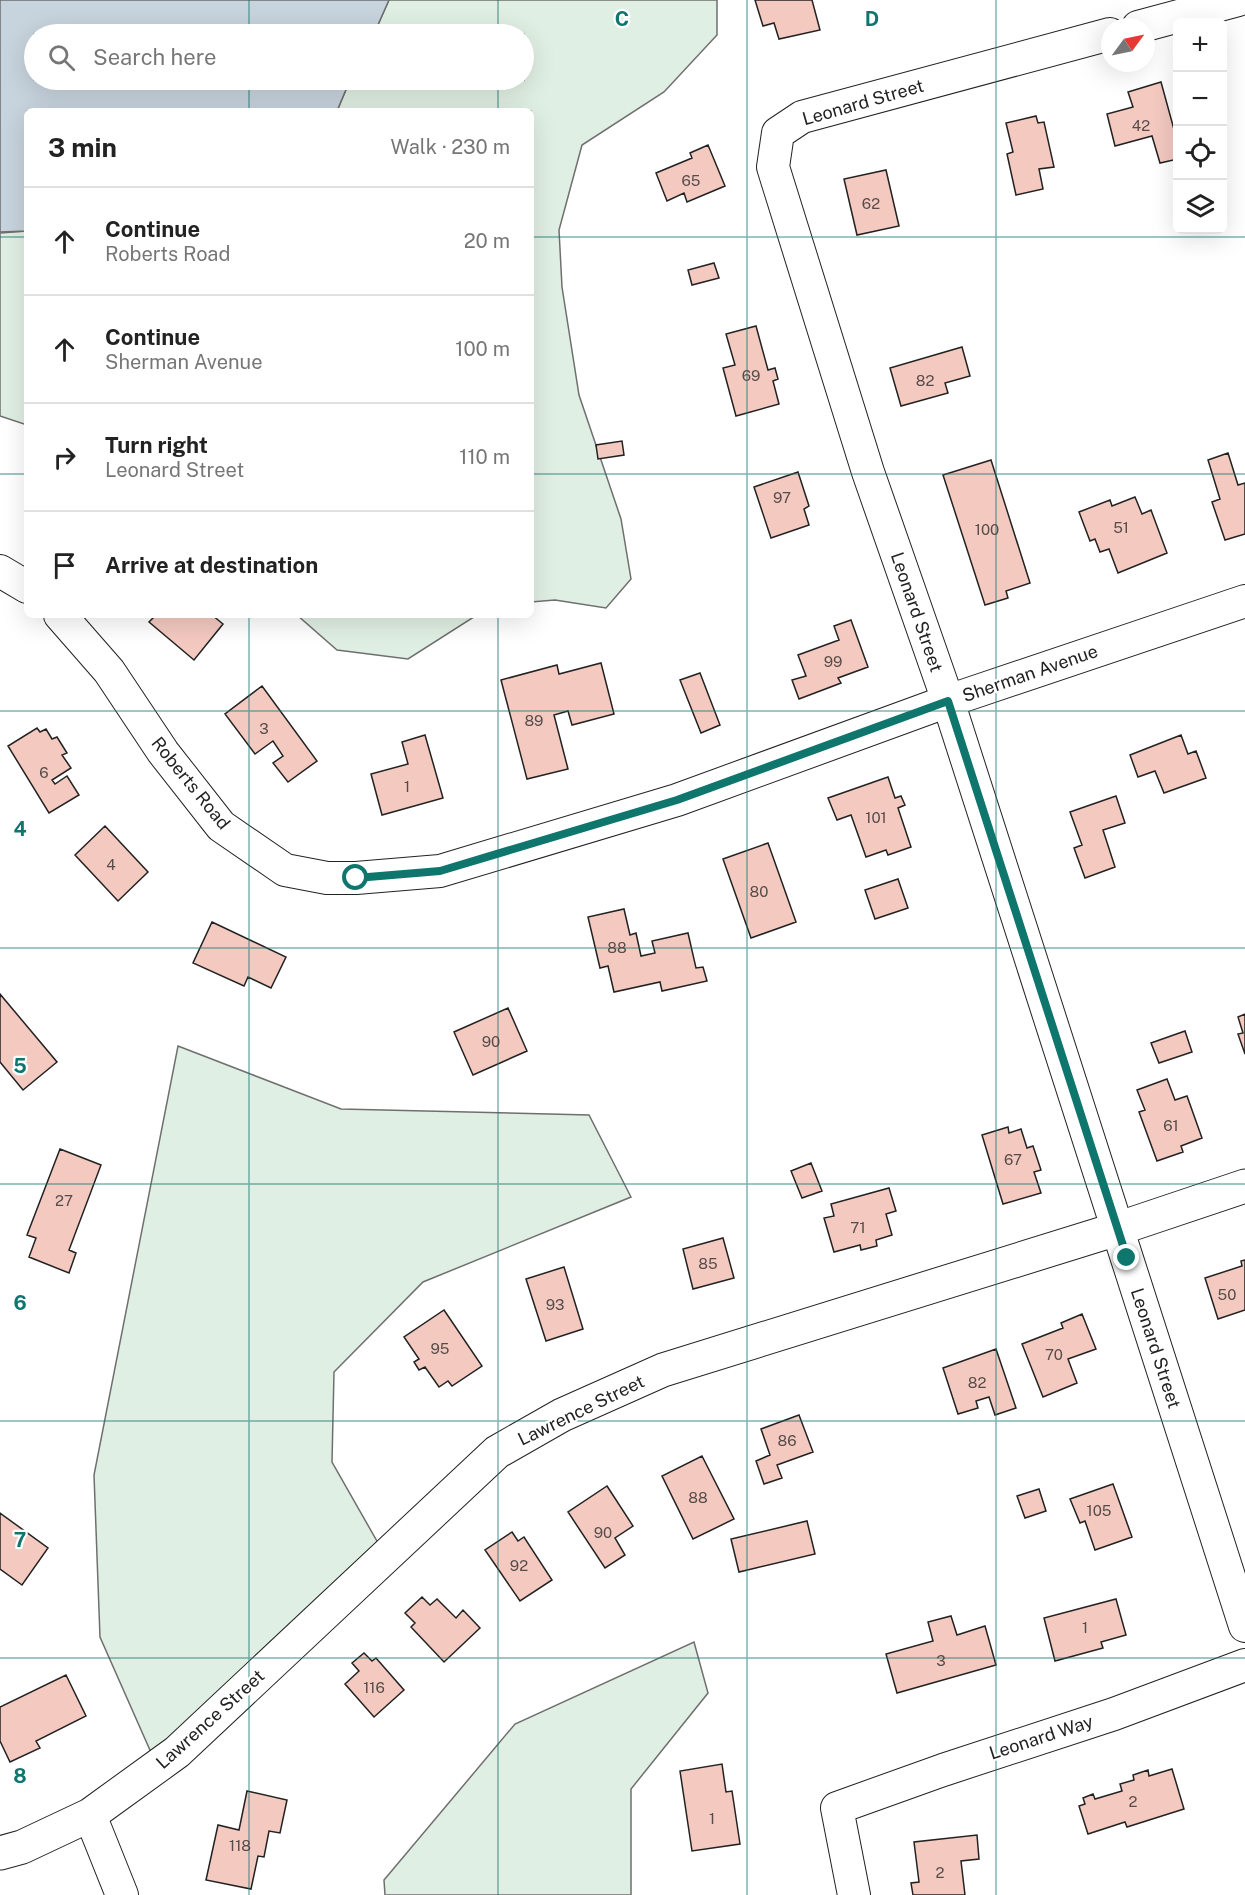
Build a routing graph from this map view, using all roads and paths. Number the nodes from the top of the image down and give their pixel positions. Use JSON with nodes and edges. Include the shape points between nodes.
{"nodes":[{"id":1,"x":1238,"y":0,"type":"edge"},
{"id":2,"x":1155,"y":22,"type":"edge"},
{"id":3,"x":1101,"y":36,"type":"edge"},
{"id":4,"x":0,"y":571,"type":"edge"},
{"id":5,"x":24,"y":585,"type":"edge"},
{"id":6,"x":1245,"y":601,"type":"edge"},
{"id":7,"x":63,"y":618,"type":"edge"},
{"id":8,"x":948,"y":701,"type":"junction"},
{"id":9,"x":440,"y":871,"type":"joint"},
{"id":10,"x":1245,"y":1186,"type":"edge"},
{"id":11,"x":1117,"y":1228,"type":"junction"},
{"id":12,"x":1245,"y":1626,"type":"edge"},
{"id":13,"x":1245,"y":1665,"type":"edge"},
{"id":14,"x":90,"y":1815,"type":"junction"},
{"id":15,"x":0,"y":1853,"type":"edge"},
{"id":16,"x":122,"y":1895,"type":"edge"},
{"id":17,"x":854,"y":1895,"type":"edge"}],
"edges":[{"from":1,"to":2,"type":"street"},
{"from":3,"to":8,"type":"street","name":"Leonard Street","via":[[802,117],[778,133],[772,167],[868,472]]},
{"from":4,"to":5,"type":"street"},
{"from":6,"to":8,"type":"street","name":"Sherman Avenue"},
{"from":7,"to":9,"type":"street","name":"Roberts Road","via":[[109,671],[163,752],[221,826],[285,870],[327,878]]},
{"from":8,"to":9,"type":"street","name":"Sherman Avenue","via":[[677,800]]},
{"from":8,"to":11,"type":"street","name":"Leonard Street"},
{"from":10,"to":11,"type":"street","name":"Lawrence Street"},
{"from":11,"to":12,"type":"street","name":"Leonard Street"},
{"from":11,"to":14,"type":"street","name":"Lawrence Street","via":[[663,1370],[562,1415],[497,1452],[177,1752]]},
{"from":13,"to":17,"type":"street","name":"Leonard Way","via":[[837,1808]]},
{"from":14,"to":15,"type":"street","name":"Lawrence Street","via":[[22,1847]]},
{"from":14,"to":16,"type":"street"}]}
